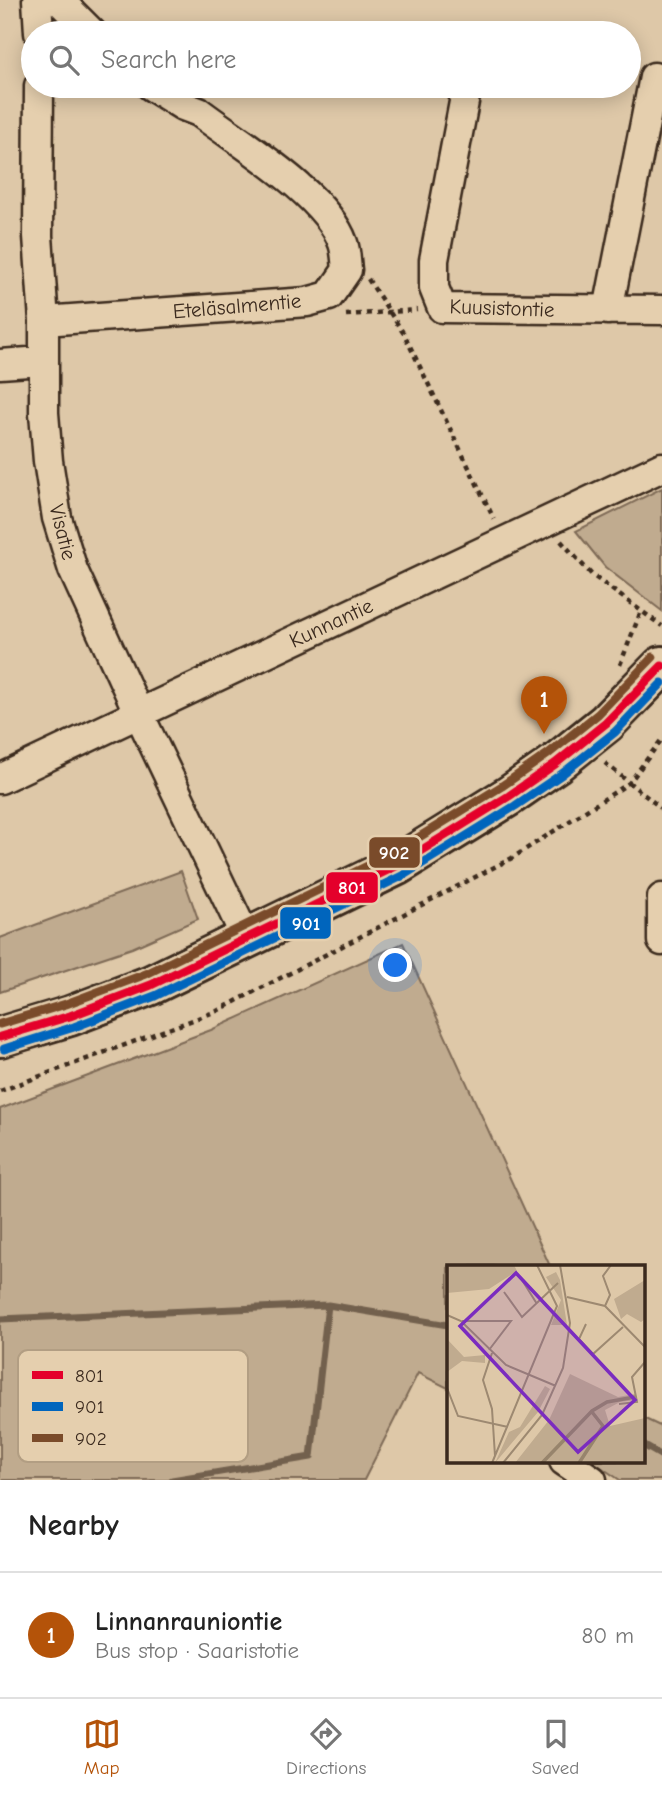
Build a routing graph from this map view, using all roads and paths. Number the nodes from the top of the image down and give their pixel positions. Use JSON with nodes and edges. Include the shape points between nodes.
{"nodes":[{"id":1,"x":37,"y":0,"type":"edge"},
{"id":2,"x":59,"y":0,"type":"edge"},
{"id":3,"x":38,"y":21,"type":"edge"},
{"id":4,"x":80,"y":21,"type":"edge"},
{"id":5,"x":654,"y":77,"type":"dead end"},
{"id":6,"x":39,"y":98,"type":"edge"},
{"id":7,"x":170,"y":98,"type":"edge"},
{"id":8,"x":465,"y":98,"type":"edge"},
{"id":9,"x":344,"y":244,"type":"junction"},
{"id":10,"x":608,"y":310,"type":"junction"},
{"id":11,"x":662,"y":310,"type":"edge"},
{"id":12,"x":44,"y":321,"type":"junction"},
{"id":13,"x":43,"y":361,"type":"junction"},
{"id":14,"x":0,"y":364,"type":"edge"},
{"id":15,"x":662,"y":467,"type":"edge"},
{"id":16,"x":543,"y":523,"type":"junction"},
{"id":17,"x":505,"y":540,"type":"junction"},
{"id":18,"x":641,"y":611,"type":"junction"},
{"id":19,"x":662,"y":626,"type":"edge"},
{"id":20,"x":662,"y":666,"type":"edge"},
{"id":21,"x":615,"y":675,"type":"dead end"},
{"id":22,"x":139,"y":714,"type":"junction"},
{"id":23,"x":662,"y":739,"type":"edge"},
{"id":24,"x":614,"y":755,"type":"dead end"},
{"id":25,"x":0,"y":779,"type":"edge"},
{"id":26,"x":629,"y":783,"type":"junction"},
{"id":27,"x":662,"y":809,"type":"edge"},
{"id":28,"x":662,"y":898,"type":"edge"},
{"id":29,"x":247,"y":940,"type":"junction"},
{"id":30,"x":662,"y":941,"type":"edge"},
{"id":31,"x":0,"y":1037,"type":"edge"},
{"id":32,"x":0,"y":1091,"type":"edge"},
{"id":33,"x":565,"y":1462,"type":"edge"},
{"id":34,"x":592,"y":1480,"type":"edge"}],
"edges":[{"from":1,"to":3,"type":"street"},
{"from":2,"to":4,"type":"street"},
{"from":5,"to":10,"type":"street"},
{"from":6,"to":12,"type":"street","name":"Visatie","via":[[38,236]]},
{"from":7,"to":9,"type":"street","via":[[199,112],[292,181],[326,211]]},
{"from":8,"to":10,"type":"street","name":"Kuusistontie","via":[[433,260],[442,308]]},
{"from":9,"to":12,"type":"street","name":"Eteläsalmentie","via":[[347,270],[329,296],[307,302]]},
{"from":9,"to":17,"type":"path","via":[[404,334]]},
{"from":10,"to":11,"type":"street","name":"Kuusistontie"},
{"from":12,"to":13,"type":"street","name":"Visatie"},
{"from":13,"to":14,"type":"street"},
{"from":13,"to":22,"type":"street","name":"Visatie","via":[[48,461],[57,518],[73,570]]},
{"from":15,"to":16,"type":"street","name":"Kunnantie"},
{"from":16,"to":17,"type":"street","name":"Kunnantie"},
{"from":16,"to":18,"type":"path","via":[[592,575]]},
{"from":17,"to":22,"type":"street","name":"Kunnantie"},
{"from":18,"to":19,"type":"path"},
{"from":18,"to":21,"type":"path"},
{"from":20,"to":29,"type":"main road","via":[[606,723],[509,796],[396,866]]},
{"from":22,"to":25,"type":"street","name":"Kunnantie"},
{"from":22,"to":29,"type":"street","name":"Visatie"},
{"from":23,"to":26,"type":"path"},
{"from":24,"to":26,"type":"path","via":[[604,762]]},
{"from":26,"to":27,"type":"path"},
{"from":26,"to":32,"type":"path","via":[[512,859],[217,1011]]},
{"from":28,"to":30,"type":"street"},
{"from":29,"to":31,"type":"main road","via":[[151,985]]},
{"from":33,"to":34,"type":"street"}]}
